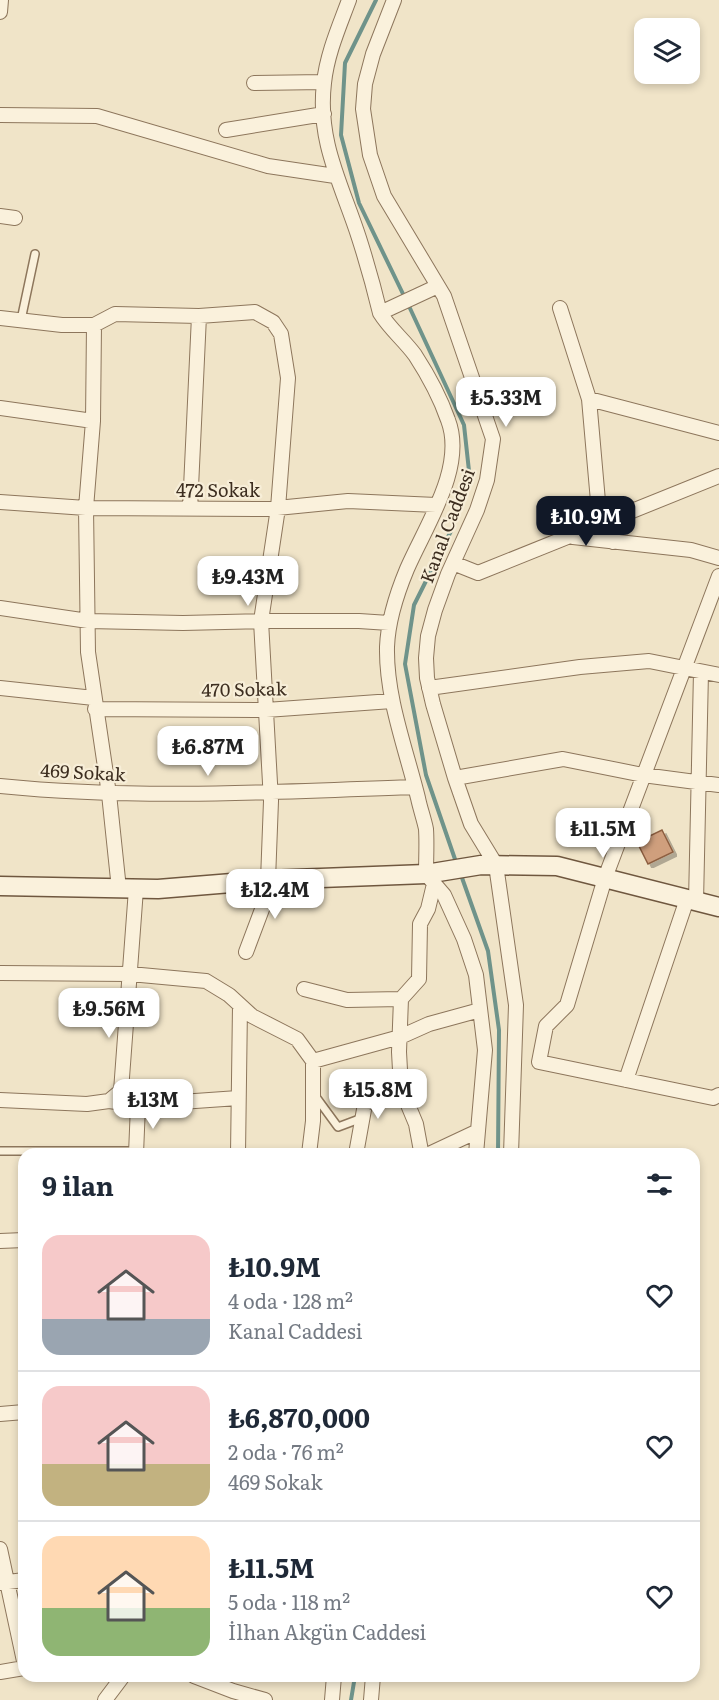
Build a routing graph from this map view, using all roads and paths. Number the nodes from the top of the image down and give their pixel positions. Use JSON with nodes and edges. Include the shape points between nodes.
{"nodes":[{"id":1,"x":1,"y":0,"type":"edge"},
{"id":2,"x":349,"y":0,"type":"edge"},
{"id":3,"x":394,"y":0,"type":"edge"},
{"id":4,"x":0,"y":12,"type":"edge"},
{"id":5,"x":324,"y":82,"type":"junction"},
{"id":6,"x":254,"y":83,"type":"dead end"},
{"id":7,"x":324,"y":114,"type":"junction"},
{"id":8,"x":0,"y":115,"type":"edge"},
{"id":9,"x":226,"y":130,"type":"dead end"},
{"id":10,"x":336,"y":176,"type":"junction"},
{"id":11,"x":0,"y":216,"type":"edge"},
{"id":12,"x":15,"y":218,"type":"dead end"},
{"id":13,"x":35,"y":254,"type":"dead end"},
{"id":14,"x":438,"y":286,"type":"junction"},
{"id":15,"x":560,"y":308,"type":"dead end"},
{"id":16,"x":380,"y":314,"type":"junction"},
{"id":17,"x":199,"y":315,"type":"junction"},
{"id":18,"x":0,"y":318,"type":"edge"},
{"id":19,"x":21,"y":320,"type":"junction"},
{"id":20,"x":94,"y":325,"type":"junction"},
{"id":21,"x":589,"y":399,"type":"junction"},
{"id":22,"x":0,"y":408,"type":"edge"},
{"id":23,"x":93,"y":421,"type":"junction"},
{"id":24,"x":719,"y":434,"type":"edge"},
{"id":25,"x":719,"y":476,"type":"edge"},
{"id":26,"x":0,"y":502,"type":"edge"},
{"id":27,"x":436,"y":505,"type":"junction"},
{"id":28,"x":86,"y":508,"type":"junction"},
{"id":29,"x":278,"y":508,"type":"junction"},
{"id":30,"x":190,"y":509,"type":"junction"},
{"id":31,"x":600,"y":524,"type":"junction"},
{"id":32,"x":569,"y":537,"type":"junction"},
{"id":33,"x":613,"y":542,"type":"junction"},
{"id":34,"x":719,"y":558,"type":"edge"},
{"id":35,"x":453,"y":563,"type":"junction"},
{"id":36,"x":719,"y":576,"type":"edge"},
{"id":37,"x":0,"y":608,"type":"edge"},
{"id":38,"x":88,"y":621,"type":"junction"},
{"id":39,"x":261,"y":621,"type":"junction"},
{"id":40,"x":389,"y":623,"type":"junction"},
{"id":41,"x":683,"y":669,"type":"junction"},
{"id":42,"x":701,"y":672,"type":"junction"},
{"id":43,"x":719,"y":675,"type":"edge"},
{"id":44,"x":0,"y":688,"type":"edge"},
{"id":45,"x":429,"y":688,"type":"junction"},
{"id":46,"x":392,"y":701,"type":"junction"},
{"id":47,"x":95,"y":704,"type":"junction"},
{"id":48,"x":266,"y":710,"type":"junction"},
{"id":49,"x":643,"y":775,"type":"junction"},
{"id":50,"x":455,"y":778,"type":"junction"},
{"id":51,"x":699,"y":783,"type":"junction"},
{"id":52,"x":719,"y":785,"type":"edge"},
{"id":53,"x":0,"y":786,"type":"edge"},
{"id":54,"x":415,"y":787,"type":"junction"},
{"id":55,"x":271,"y":792,"type":"junction"},
{"id":56,"x":109,"y":794,"type":"junction"},
{"id":57,"x":489,"y":865,"type":"junction"},
{"id":58,"x":433,"y":877,"type":"junction"},
{"id":59,"x":604,"y":878,"type":"junction"},
{"id":60,"x":268,"y":880,"type":"junction"},
{"id":61,"x":0,"y":886,"type":"edge"},
{"id":62,"x":127,"y":889,"type":"junction"},
{"id":63,"x":692,"y":900,"type":"junction"},
{"id":64,"x":719,"y":907,"type":"edge"},
{"id":65,"x":246,"y":952,"type":"dead end"},
{"id":66,"x":0,"y":973,"type":"edge"},
{"id":67,"x":130,"y":974,"type":"junction"},
{"id":68,"x":304,"y":989,"type":"dead end"},
{"id":69,"x":401,"y":999,"type":"junction"},
{"id":70,"x":240,"y":1006,"type":"junction"},
{"id":71,"x":480,"y":1010,"type":"junction"},
{"id":72,"x":400,"y":1037,"type":"junction"},
{"id":73,"x":313,"y":1061,"type":"junction"},
{"id":74,"x":626,"y":1080,"type":"junction"},
{"id":75,"x":401,"y":1088,"type":"junction"},
{"id":76,"x":314,"y":1094,"type":"junction"},
{"id":77,"x":719,"y":1095,"type":"edge"},
{"id":78,"x":238,"y":1098,"type":"junction"},
{"id":79,"x":0,"y":1100,"type":"edge"},
{"id":80,"x":109,"y":1101,"type":"junction"},
{"id":81,"x":138,"y":1105,"type":"junction"},
{"id":82,"x":362,"y":1119,"type":"junction"},
{"id":83,"x":478,"y":1131,"type":"junction"},
{"id":84,"x":136,"y":1148,"type":"edge"},
{"id":85,"x":238,"y":1148,"type":"edge"},
{"id":86,"x":310,"y":1148,"type":"edge"},
{"id":87,"x":357,"y":1148,"type":"edge"},
{"id":88,"x":420,"y":1148,"type":"edge"},
{"id":89,"x":442,"y":1148,"type":"edge"},
{"id":90,"x":477,"y":1148,"type":"edge"},
{"id":91,"x":511,"y":1148,"type":"edge"},
{"id":92,"x":0,"y":1151,"type":"edge"},
{"id":93,"x":18,"y":1151,"type":"edge"},
{"id":94,"x":18,"y":1240,"type":"edge"},
{"id":95,"x":0,"y":1241,"type":"edge"},
{"id":96,"x":18,"y":1412,"type":"edge"},
{"id":97,"x":0,"y":1414,"type":"edge"},
{"id":98,"x":0,"y":1549,"type":"edge"},
{"id":99,"x":18,"y":1581,"type":"edge"},
{"id":100,"x":3,"y":1582,"type":"edge"},
{"id":101,"x":18,"y":1638,"type":"edge"},
{"id":102,"x":18,"y":1669,"type":"edge"},
{"id":103,"x":0,"y":1672,"type":"edge"},
{"id":104,"x":118,"y":1682,"type":"edge"},
{"id":105,"x":206,"y":1682,"type":"edge"},
{"id":106,"x":334,"y":1682,"type":"edge"},
{"id":107,"x":372,"y":1682,"type":"edge"},
{"id":108,"x":231,"y":1695,"type":"edge"},
{"id":109,"x":105,"y":1700,"type":"edge"},
{"id":110,"x":265,"y":1700,"type":"edge"},
{"id":111,"x":332,"y":1700,"type":"edge"},
{"id":112,"x":371,"y":1700,"type":"edge"}],
"edges":[{"from":1,"to":4,"type":"street"},
{"from":2,"to":5,"type":"street"},
{"from":3,"to":14,"type":"street","name":"Kanal Caddesi","via":[[365,84],[365,132],[384,196]]},
{"from":5,"to":6,"type":"street"},
{"from":5,"to":7,"type":"street"},
{"from":7,"to":9,"type":"street"},
{"from":7,"to":10,"type":"street"},
{"from":8,"to":10,"type":"street","via":[[97,116],[268,166]]},
{"from":10,"to":16,"type":"street","via":[[359,236]]},
{"from":11,"to":12,"type":"street"},
{"from":13,"to":19,"type":"lane"},
{"from":14,"to":16,"type":"street"},
{"from":14,"to":35,"type":"street","name":"Kanal Caddesi","via":[[492,439],[487,480]]},
{"from":15,"to":21,"type":"street"},
{"from":16,"to":27,"type":"street","via":[[430,380],[451,427],[453,454]]},
{"from":17,"to":20,"type":"street","via":[[115,314]]},
{"from":17,"to":29,"type":"street","via":[[255,312],[273,322],[281,334],[288,378]]},
{"from":17,"to":30,"type":"street"},
{"from":18,"to":19,"type":"street"},
{"from":19,"to":20,"type":"street"},
{"from":20,"to":23,"type":"street"},
{"from":21,"to":24,"type":"street"},
{"from":21,"to":31,"type":"street"},
{"from":22,"to":23,"type":"street"},
{"from":23,"to":28,"type":"street"},
{"from":25,"to":31,"type":"street"},
{"from":26,"to":28,"type":"street","name":"472 Sokak"},
{"from":27,"to":29,"type":"street","name":"472 Sokak","via":[[348,501]]},
{"from":27,"to":40,"type":"street"},
{"from":28,"to":30,"type":"street","name":"472 Sokak"},
{"from":28,"to":38,"type":"street"},
{"from":29,"to":30,"type":"street","name":"472 Sokak"},
{"from":29,"to":39,"type":"street"},
{"from":31,"to":32,"type":"street"},
{"from":31,"to":33,"type":"street"},
{"from":32,"to":33,"type":"street"},
{"from":32,"to":35,"type":"street","via":[[478,573]]},
{"from":33,"to":34,"type":"street","via":[[691,550]]},
{"from":35,"to":45,"type":"street","name":"Kanal Caddesi","via":[[428,636]]},
{"from":36,"to":41,"type":"street"},
{"from":37,"to":38,"type":"street"},
{"from":38,"to":39,"type":"street"},
{"from":38,"to":47,"type":"street"},
{"from":39,"to":40,"type":"street"},
{"from":39,"to":48,"type":"street"},
{"from":40,"to":46,"type":"street","via":[[387,673]]},
{"from":41,"to":42,"type":"street"},
{"from":41,"to":45,"type":"street","via":[[649,661]]},
{"from":41,"to":49,"type":"street"},
{"from":42,"to":43,"type":"street"},
{"from":42,"to":51,"type":"street"},
{"from":44,"to":47,"type":"street","name":"470 Sokak"},
{"from":45,"to":50,"type":"street","name":"Kanal Caddesi"},
{"from":46,"to":48,"type":"street","name":"470 Sokak"},
{"from":46,"to":54,"type":"street"},
{"from":47,"to":48,"type":"street","name":"470 Sokak"},
{"from":47,"to":56,"type":"street"},
{"from":48,"to":55,"type":"street"},
{"from":49,"to":50,"type":"street","via":[[563,759]]},
{"from":49,"to":51,"type":"street"},
{"from":49,"to":59,"type":"street"},
{"from":50,"to":57,"type":"street","name":"Kanal Caddesi"},
{"from":51,"to":52,"type":"street"},
{"from":51,"to":63,"type":"street"},
{"from":53,"to":56,"type":"street","name":"469 Sokak"},
{"from":54,"to":55,"type":"street","name":"469 Sokak"},
{"from":54,"to":58,"type":"street"},
{"from":55,"to":56,"type":"street","name":"469 Sokak"},
{"from":55,"to":60,"type":"street"},
{"from":56,"to":62,"type":"street"},
{"from":57,"to":58,"type":"main road"},
{"from":57,"to":59,"type":"main road","via":[[557,866]]},
{"from":57,"to":91,"type":"street","via":[[516,1005]]},
{"from":58,"to":60,"type":"main road"},
{"from":58,"to":69,"type":"street","via":[[428,909],[420,924],[419,978]]},
{"from":58,"to":71,"type":"street","via":[[464,939],[476,975]]},
{"from":59,"to":63,"type":"main road"},
{"from":59,"to":74,"type":"street","via":[[567,1005],[546,1026],[539,1062]]},
{"from":60,"to":62,"type":"main road"},
{"from":60,"to":65,"type":"street","via":[[264,904]]},
{"from":61,"to":62,"type":"main road"},
{"from":62,"to":67,"type":"street"},
{"from":63,"to":64,"type":"main road"},
{"from":63,"to":74,"type":"street"},
{"from":66,"to":67,"type":"street"},
{"from":67,"to":70,"type":"street","via":[[206,981]]},
{"from":67,"to":80,"type":"street","via":[[121,1091]]},
{"from":68,"to":69,"type":"street","via":[[347,1000]]},
{"from":69,"to":72,"type":"street"},
{"from":70,"to":73,"type":"street","via":[[297,1039]]},
{"from":70,"to":78,"type":"street"},
{"from":71,"to":72,"type":"street","via":[[429,1024]]},
{"from":71,"to":83,"type":"street","via":[[485,1050]]},
{"from":72,"to":73,"type":"street"},
{"from":72,"to":75,"type":"street"},
{"from":73,"to":76,"type":"street"},
{"from":74,"to":77,"type":"street","via":[[713,1098]]},
{"from":75,"to":82,"type":"street","via":[[365,1104]]},
{"from":75,"to":88,"type":"street","via":[[416,1124]]},
{"from":76,"to":82,"type":"lane","via":[[338,1127]]},
{"from":76,"to":86,"type":"street"},
{"from":78,"to":81,"type":"street"},
{"from":78,"to":85,"type":"street"},
{"from":79,"to":80,"type":"street","via":[[87,1104]]},
{"from":80,"to":81,"type":"street"},
{"from":81,"to":84,"type":"street"},
{"from":82,"to":87,"type":"street"},
{"from":83,"to":89,"type":"street"},
{"from":83,"to":90,"type":"street"},
{"from":92,"to":93,"type":"lane"},
{"from":94,"to":95,"type":"street"},
{"from":96,"to":97,"type":"street"},
{"from":98,"to":100,"type":"street"},
{"from":99,"to":100,"type":"street"},
{"from":100,"to":101,"type":"street"},
{"from":102,"to":103,"type":"street"},
{"from":104,"to":109,"type":"street"},
{"from":105,"to":108,"type":"street"},
{"from":106,"to":111,"type":"street"},
{"from":107,"to":112,"type":"street"},
{"from":108,"to":110,"type":"street"}]}
